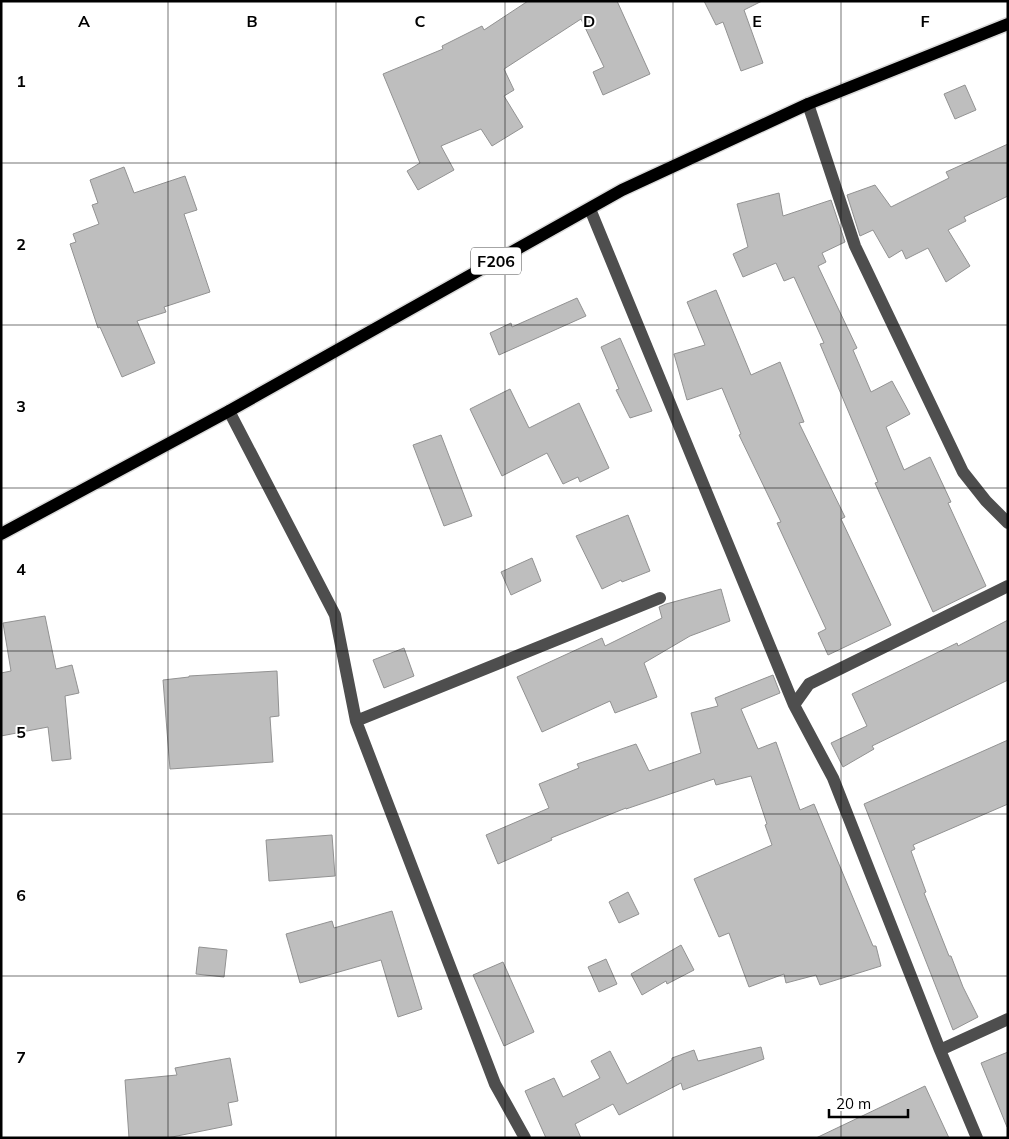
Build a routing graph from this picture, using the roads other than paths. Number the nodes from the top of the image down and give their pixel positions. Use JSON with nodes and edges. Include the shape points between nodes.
{"nodes":[{"id":1,"x":1008,"y":24,"type":"edge"},
{"id":2,"x":808,"y":104,"type":"junction"},
{"id":3,"x":590,"y":209,"type":"junction"},
{"id":4,"x":229,"y":411,"type":"junction"},
{"id":5,"x":1008,"y":523,"type":"edge"},
{"id":6,"x":1,"y":534,"type":"edge"},
{"id":7,"x":1008,"y":586,"type":"edge"},
{"id":8,"x":660,"y":598,"type":"dead end"},
{"id":9,"x":794,"y":705,"type":"junction"},
{"id":10,"x":356,"y":721,"type":"junction"},
{"id":11,"x":1008,"y":1019,"type":"edge"},
{"id":12,"x":940,"y":1050,"type":"junction"},
{"id":13,"x":525,"y":1138,"type":"edge"},
{"id":14,"x":977,"y":1138,"type":"edge"}],
"edges":[{"from":1,"to":2,"type":"main road","number":"F206"},
{"from":2,"to":3,"type":"main road","number":"F206","via":[[622,190]]},
{"from":2,"to":5,"type":"street","via":[[855,246],[963,472]]},
{"from":3,"to":4,"type":"main road","number":"F206"},
{"from":3,"to":9,"type":"street"},
{"from":4,"to":6,"type":"main road","number":"F206"},
{"from":4,"to":10,"type":"street","via":[[334,615]]},
{"from":7,"to":9,"type":"street","via":[[809,684]]},
{"from":8,"to":10,"type":"street"},
{"from":9,"to":12,"type":"street","via":[[833,778]]},
{"from":10,"to":13,"type":"street","via":[[495,1084]]},
{"from":11,"to":12,"type":"street"},
{"from":12,"to":14,"type":"street"}]}
